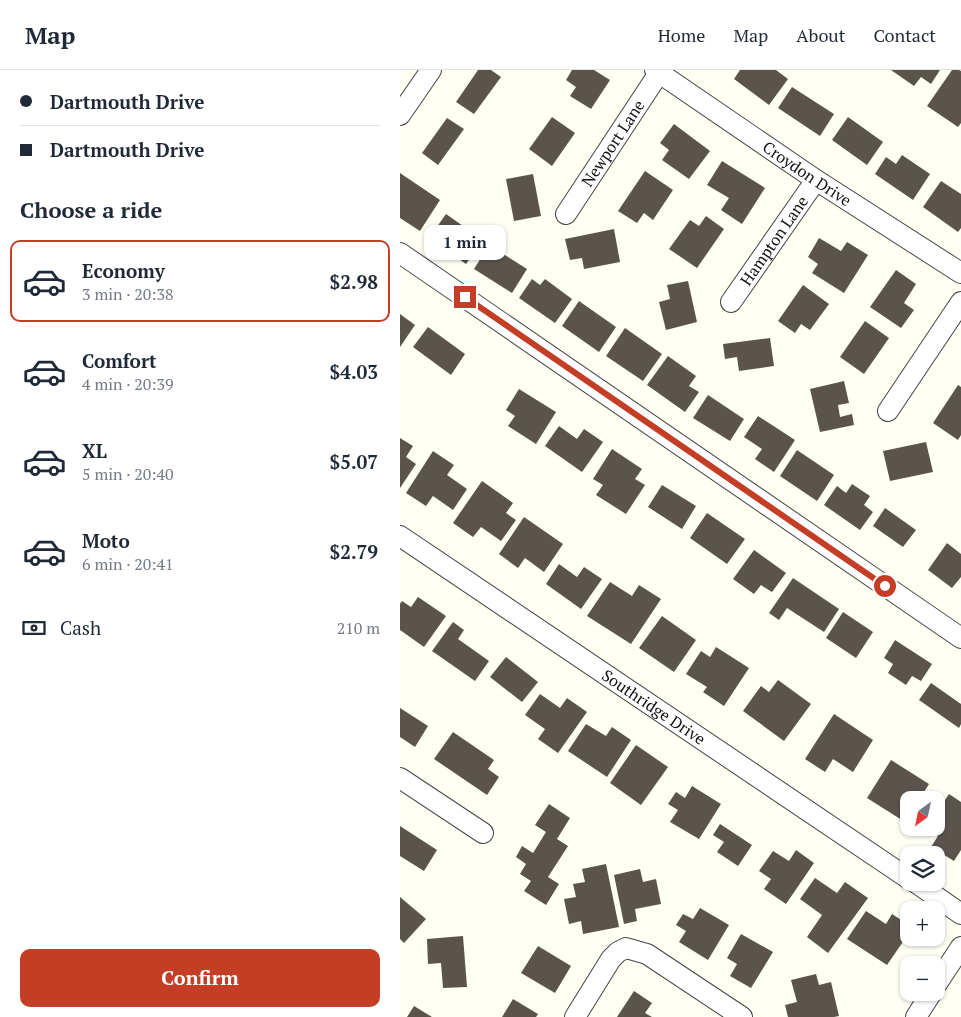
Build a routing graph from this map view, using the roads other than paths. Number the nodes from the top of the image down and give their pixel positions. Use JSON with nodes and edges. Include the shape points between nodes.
{"nodes":[{"id":1,"x":431,"y":70,"type":"edge"},
{"id":2,"x":657,"y":71,"type":"edge"},
{"id":3,"x":400,"y":115,"type":"edge"},
{"id":4,"x":816,"y":180,"type":"junction"},
{"id":5,"x":566,"y":214,"type":"dead end"},
{"id":6,"x":400,"y":253,"type":"edge"},
{"id":7,"x":961,"y":273,"type":"edge"},
{"id":8,"x":731,"y":302,"type":"dead end"},
{"id":9,"x":961,"y":302,"type":"edge"},
{"id":10,"x":888,"y":410,"type":"dead end"},
{"id":11,"x":400,"y":536,"type":"edge"},
{"id":12,"x":961,"y":638,"type":"edge"},
{"id":13,"x":400,"y":778,"type":"edge"},
{"id":14,"x":483,"y":833,"type":"dead end"},
{"id":15,"x":900,"y":873,"type":"edge"},
{"id":16,"x":928,"y":891,"type":"edge"},
{"id":17,"x":961,"y":914,"type":"edge"},
{"id":18,"x":961,"y":947,"type":"edge"},
{"id":19,"x":945,"y":972,"type":"edge"},
{"id":20,"x":926,"y":1001,"type":"edge"},
{"id":21,"x":575,"y":1017,"type":"edge"},
{"id":22,"x":742,"y":1017,"type":"edge"},
{"id":23,"x":916,"y":1017,"type":"edge"}],
"edges":[{"from":1,"to":3,"type":"street"},
{"from":2,"to":4,"type":"street","name":"Croydon Drive"},
{"from":2,"to":5,"type":"street","name":"Newport Lane"},
{"from":4,"to":7,"type":"street","name":"Croydon Drive"},
{"from":4,"to":8,"type":"street","name":"Hampton Lane"},
{"from":6,"to":12,"type":"street"},
{"from":9,"to":10,"type":"street"},
{"from":11,"to":15,"type":"street","name":"Southridge Drive"},
{"from":13,"to":14,"type":"street"},
{"from":16,"to":17,"type":"street"},
{"from":18,"to":19,"type":"street"},
{"from":20,"to":23,"type":"street"},
{"from":21,"to":22,"type":"street","via":[[611,959],[626,948],[647,954]]}]}
